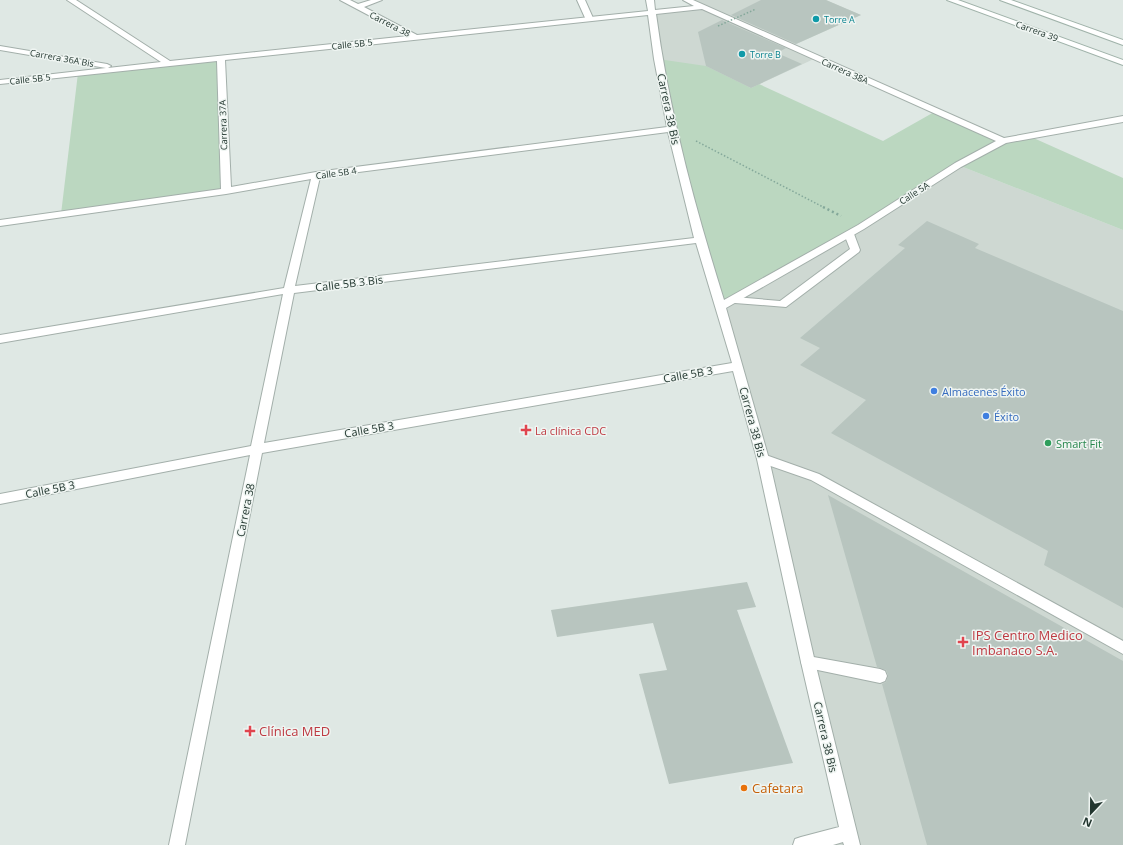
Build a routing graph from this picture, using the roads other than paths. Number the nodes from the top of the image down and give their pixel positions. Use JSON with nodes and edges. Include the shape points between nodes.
{"nodes":[{"id":1,"x":72,"y":0,"type":"edge"},
{"id":2,"x":344,"y":0,"type":"edge"},
{"id":3,"x":378,"y":0,"type":"edge"},
{"id":4,"x":581,"y":0,"type":"edge"},
{"id":5,"x":650,"y":0,"type":"edge"},
{"id":6,"x":687,"y":0,"type":"edge"},
{"id":7,"x":951,"y":0,"type":"edge"},
{"id":8,"x":1004,"y":0,"type":"edge"},
{"id":9,"x":358,"y":7,"type":"junction"},
{"id":10,"x":704,"y":7,"type":"junction"},
{"id":11,"x":652,"y":12,"type":"junction"},
{"id":12,"x":589,"y":18,"type":"junction"},
{"id":13,"x":415,"y":37,"type":"junction"},
{"id":14,"x":1123,"y":43,"type":"edge"},
{"id":15,"x":0,"y":48,"type":"edge"},
{"id":16,"x":221,"y":58,"type":"junction"},
{"id":17,"x":1123,"y":63,"type":"edge"},
{"id":18,"x":169,"y":64,"type":"junction"},
{"id":19,"x":124,"y":69,"type":"junction"},
{"id":20,"x":0,"y":82,"type":"edge"},
{"id":21,"x":1123,"y":119,"type":"edge"},
{"id":22,"x":672,"y":129,"type":"junction"},
{"id":23,"x":1003,"y":141,"type":"junction"},
{"id":24,"x":316,"y":175,"type":"junction"},
{"id":25,"x":226,"y":191,"type":"junction"},
{"id":26,"x":0,"y":223,"type":"edge"},
{"id":27,"x":849,"y":234,"type":"junction"},
{"id":28,"x":700,"y":240,"type":"junction"},
{"id":29,"x":289,"y":290,"type":"junction"},
{"id":30,"x":735,"y":300,"type":"junction"},
{"id":31,"x":720,"y":307,"type":"junction"},
{"id":32,"x":0,"y":339,"type":"edge"},
{"id":33,"x":738,"y":366,"type":"junction"},
{"id":34,"x":257,"y":449,"type":"junction"},
{"id":35,"x":763,"y":459,"type":"junction"},
{"id":36,"x":0,"y":499,"type":"edge"},
{"id":37,"x":1123,"y":648,"type":"edge"},
{"id":38,"x":808,"y":662,"type":"junction"},
{"id":39,"x":880,"y":676,"type":"dead end"},
{"id":40,"x":850,"y":839,"type":"edge"},
{"id":41,"x":177,"y":845,"type":"edge"},
{"id":42,"x":801,"y":845,"type":"edge"}],
"edges":[{"from":1,"to":18,"type":"street"},
{"from":2,"to":9,"type":"street","name":"Carrera 38"},
{"from":3,"to":9,"type":"street"},
{"from":4,"to":12,"type":"street"},
{"from":5,"to":11,"type":"street","name":"Carrera 38 Bis"},
{"from":6,"to":10,"type":"street","name":"Carrera 38A"},
{"from":7,"to":17,"type":"street","name":"Carrera 39"},
{"from":8,"to":14,"type":"street","name":"Carrera 39"},
{"from":9,"to":13,"type":"street","name":"Carrera 38"},
{"from":10,"to":11,"type":"street","name":"Calle 5B 5"},
{"from":10,"to":23,"type":"street","name":"Carrera 38A"},
{"from":11,"to":12,"type":"street","name":"Calle 5B 5"},
{"from":11,"to":22,"type":"street","name":"Carrera 38 Bis","via":[[658,59]]},
{"from":12,"to":13,"type":"street","name":"Calle 5B 5"},
{"from":13,"to":16,"type":"street","name":"Calle 5B 5"},
{"from":15,"to":19,"type":"street","name":"Carrera 36A Bis"},
{"from":16,"to":18,"type":"street","name":"Calle 5B 5"},
{"from":16,"to":25,"type":"street","name":"Carrera 37A"},
{"from":18,"to":19,"type":"street","name":"Calle 5B 5"},
{"from":19,"to":20,"type":"street","name":"Calle 5B 5"},
{"from":21,"to":23,"type":"street","name":"Calle 5A"},
{"from":22,"to":24,"type":"street","name":"Calle 5B 4"},
{"from":22,"to":28,"type":"street","name":"Carrera 38 Bis"},
{"from":23,"to":27,"type":"street","name":"Calle 5A","via":[[958,165]]},
{"from":24,"to":25,"type":"street","name":"Calle 5B 4"},
{"from":24,"to":29,"type":"street","name":"Carrera 38"},
{"from":25,"to":26,"type":"street","name":"Calle 5B 4"},
{"from":27,"to":30,"type":"street","name":"Calle 5A"},
{"from":27,"to":30,"type":"street","via":[[855,250],[782,305]]},
{"from":28,"to":29,"type":"street","name":"Calle 5B 3 Bis"},
{"from":28,"to":31,"type":"street","name":"Carrera 38 Bis"},
{"from":29,"to":32,"type":"street","name":"Calle 5B 3 Bis"},
{"from":29,"to":34,"type":"street","name":"Carrera 38"},
{"from":30,"to":31,"type":"street","name":"Calle 5A"},
{"from":31,"to":33,"type":"street","name":"Carrera 38 Bis"},
{"from":33,"to":34,"type":"street","name":"Calle 5B 3"},
{"from":33,"to":35,"type":"street","name":"Carrera 38 Bis"},
{"from":34,"to":36,"type":"street","name":"Calle 5B 3"},
{"from":34,"to":41,"type":"street","name":"Carrera 38"},
{"from":35,"to":37,"type":"street","via":[[815,477]]},
{"from":35,"to":38,"type":"street","name":"Carrera 38 Bis"},
{"from":38,"to":39,"type":"street"},
{"from":38,"to":40,"type":"street","name":"Carrera 38 Bis"},
{"from":40,"to":42,"type":"street"}]}
